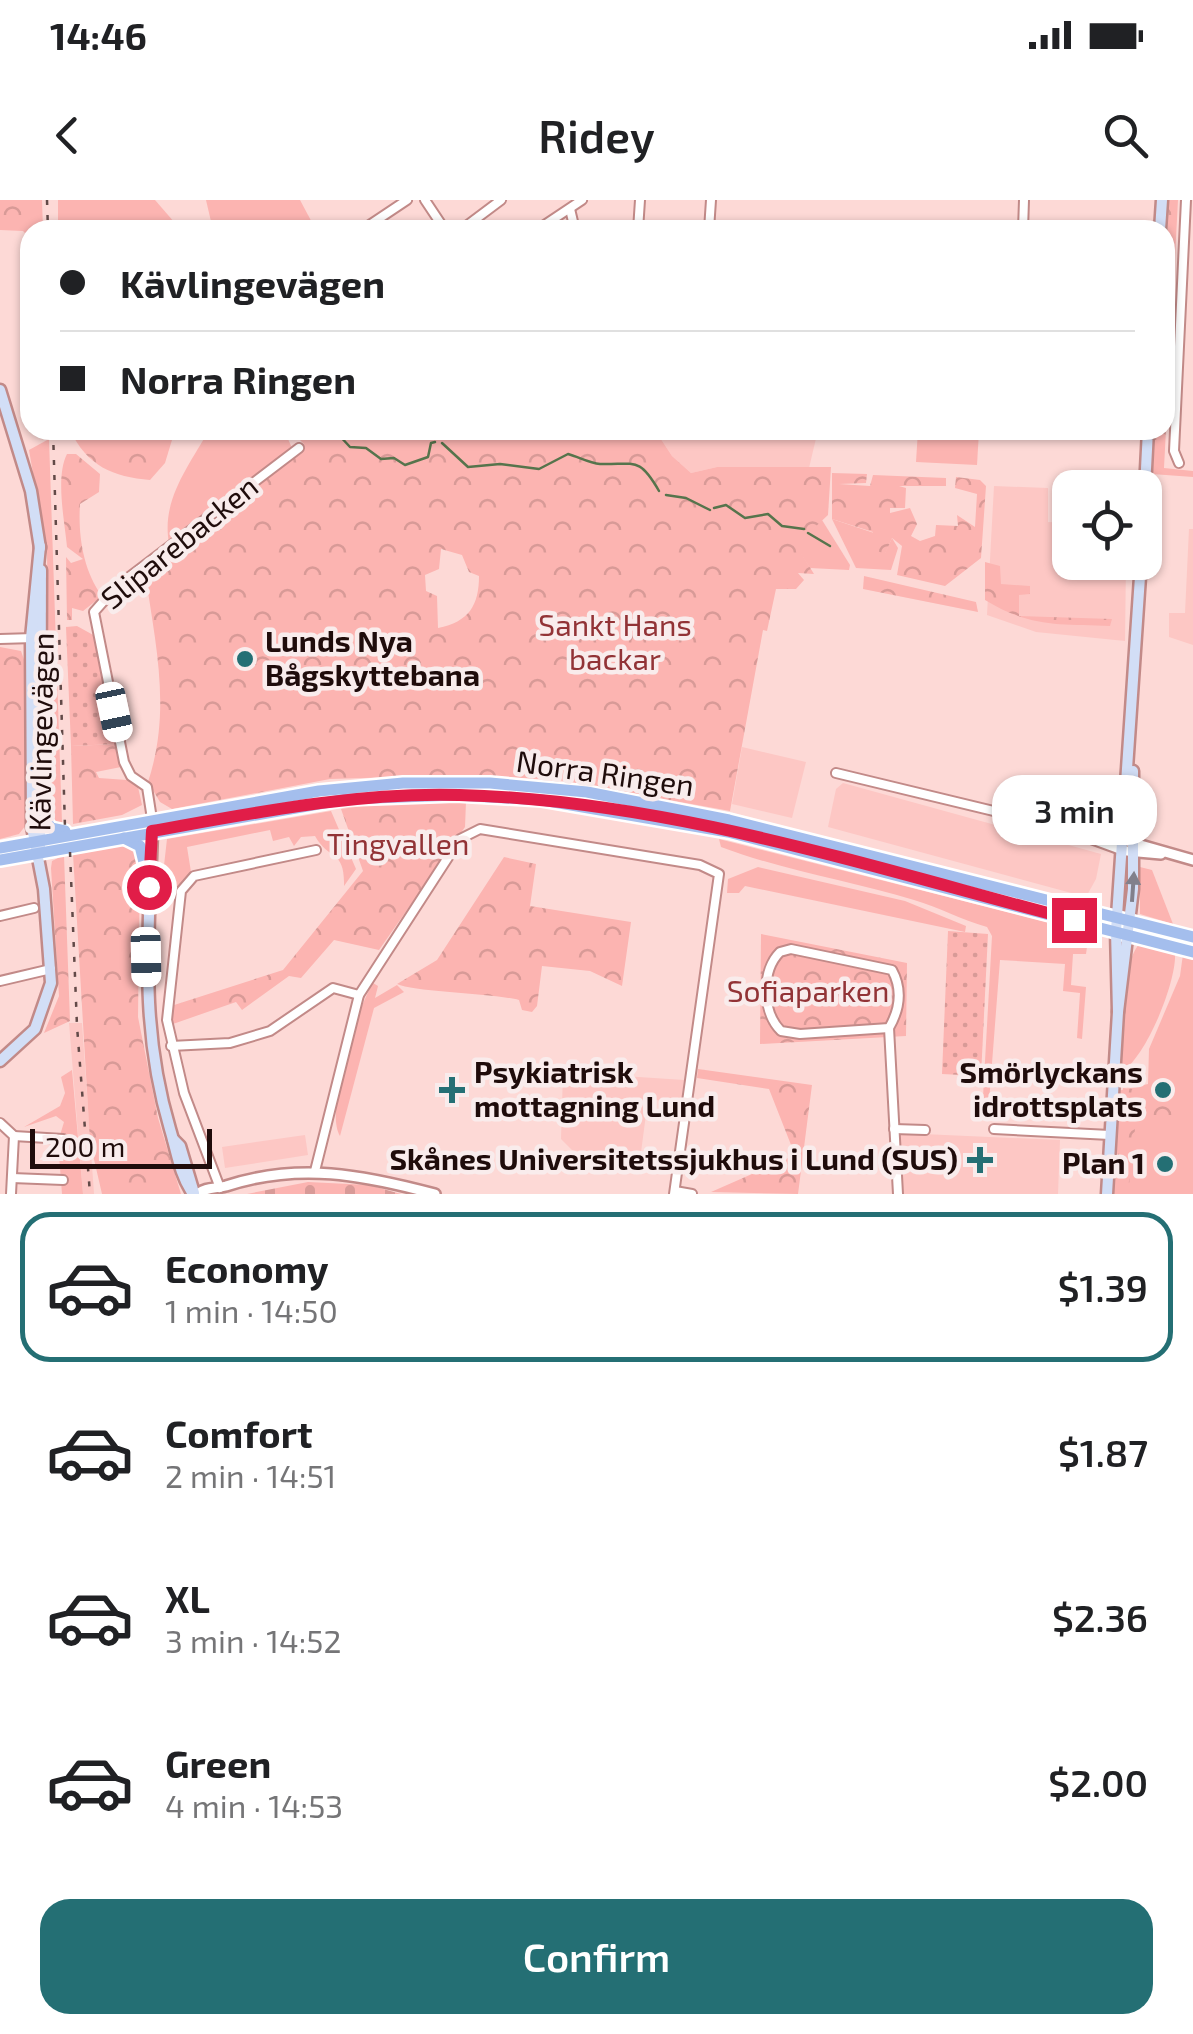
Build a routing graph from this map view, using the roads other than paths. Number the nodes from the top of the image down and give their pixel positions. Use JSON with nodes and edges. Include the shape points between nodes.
{"nodes":[{"id":1,"x":406,"y":200,"type":"edge"},
{"id":2,"x":501,"y":200,"type":"edge"},
{"id":3,"x":582,"y":200,"type":"edge"},
{"id":4,"x":1186,"y":200,"type":"edge"},
{"id":5,"x":570,"y":209,"type":"junction"},
{"id":6,"x":377,"y":220,"type":"edge"},
{"id":7,"x":474,"y":220,"type":"edge"},
{"id":8,"x":553,"y":220,"type":"edge"},
{"id":9,"x":573,"y":220,"type":"edge"},
{"id":10,"x":0,"y":390,"type":"edge"},
{"id":11,"x":2,"y":404,"type":"edge"},
{"id":12,"x":1175,"y":429,"type":"edge"},
{"id":13,"x":1147,"y":440,"type":"edge"},
{"id":14,"x":1174,"y":440,"type":"edge"},
{"id":15,"x":300,"y":448,"type":"dead end"},
{"id":16,"x":1179,"y":463,"type":"dead end"},
{"id":17,"x":1146,"y":470,"type":"edge"},
{"id":18,"x":1140,"y":580,"type":"edge"},
{"id":19,"x":37,"y":638,"type":"junction"},
{"id":20,"x":0,"y":639,"type":"edge"},
{"id":21,"x":1131,"y":757,"type":"junction"},
{"id":22,"x":836,"y":772,"type":"dead end"},
{"id":23,"x":44,"y":818,"type":"junction"},
{"id":24,"x":152,"y":825,"type":"junction"},
{"id":25,"x":94,"y":830,"type":"junction"},
{"id":26,"x":120,"y":837,"type":"junction"},
{"id":27,"x":39,"y":843,"type":"junction"},
{"id":28,"x":1122,"y":846,"type":"junction"},
{"id":29,"x":0,"y":848,"type":"edge"},
{"id":30,"x":1135,"y":848,"type":"junction"},
{"id":31,"x":316,"y":850,"type":"dead end"},
{"id":32,"x":0,"y":860,"type":"edge"},
{"id":33,"x":1193,"y":860,"type":"edge"},
{"id":34,"x":149,"y":883,"type":"junction"},
{"id":35,"x":34,"y":908,"type":"dead end"},
{"id":36,"x":0,"y":916,"type":"edge"},
{"id":37,"x":1123,"y":926,"type":"junction"},
{"id":38,"x":1193,"y":937,"type":"edge"},
{"id":39,"x":1193,"y":952,"type":"edge"},
{"id":40,"x":51,"y":970,"type":"junction"},
{"id":41,"x":0,"y":980,"type":"edge"},
{"id":42,"x":359,"y":995,"type":"junction"},
{"id":43,"x":889,"y":1028,"type":"junction"},
{"id":44,"x":171,"y":1046,"type":"junction"},
{"id":45,"x":0,"y":1061,"type":"edge"},
{"id":46,"x":0,"y":1123,"type":"edge"},
{"id":47,"x":894,"y":1129,"type":"junction"},
{"id":48,"x":994,"y":1129,"type":"dead end"},
{"id":49,"x":925,"y":1130,"type":"dead end"},
{"id":50,"x":14,"y":1136,"type":"junction"},
{"id":51,"x":1110,"y":1136,"type":"junction"},
{"id":52,"x":63,"y":1139,"type":"dead end"},
{"id":53,"x":315,"y":1171,"type":"junction"},
{"id":54,"x":12,"y":1178,"type":"junction"},
{"id":55,"x":63,"y":1180,"type":"dead end"},
{"id":56,"x":216,"y":1190,"type":"edge"},
{"id":57,"x":674,"y":1192,"type":"edge"},
{"id":58,"x":12,"y":1194,"type":"edge"},
{"id":59,"x":195,"y":1194,"type":"edge"},
{"id":60,"x":435,"y":1194,"type":"edge"},
{"id":61,"x":692,"y":1194,"type":"edge"},
{"id":62,"x":898,"y":1194,"type":"edge"},
{"id":63,"x":1107,"y":1194,"type":"edge"}],
"edges":[{"from":1,"to":6,"type":"street"},
{"from":2,"to":7,"type":"street"},
{"from":3,"to":5,"type":"street"},
{"from":4,"to":12,"type":"street"},
{"from":5,"to":8,"type":"street"},
{"from":5,"to":9,"type":"street"},
{"from":10,"to":11,"type":"main road","name":"Kävlingevägen"},
{"from":11,"to":19,"type":"main road","name":"Kävlingevägen","via":[[31,491],[40,546]]},
{"from":13,"to":17,"type":"main road"},
{"from":14,"to":16,"type":"street"},
{"from":15,"to":24,"type":"street","name":"Sliparebacken","via":[[116,587],[94,612],[126,768],[147,787]]},
{"from":18,"to":21,"type":"main road"},
{"from":19,"to":20,"type":"street"},
{"from":19,"to":23,"type":"main road","name":"Kävlingevägen"},
{"from":19,"to":27,"type":"main road","name":"Kävlingevägen"},
{"from":21,"to":28,"type":"main road"},
{"from":21,"to":30,"type":"main road"},
{"from":22,"to":28,"type":"street"},
{"from":23,"to":25,"type":"main road","via":[[56,830]]},
{"from":23,"to":27,"type":"main road","name":"Kävlingevägen"},
{"from":24,"to":25,"type":"main road","name":"Norra Ringen"},
{"from":24,"to":26,"type":"main road","name":"Norra Ringen"},
{"from":24,"to":34,"type":"main road"},
{"from":24,"to":37,"type":"main road","name":"Norra Ringen","via":[[319,790],[403,783],[539,787],[729,820]]},
{"from":25,"to":27,"type":"main road","name":"Norra Ringen"},
{"from":26,"to":27,"type":"main road","name":"Norra Ringen"},
{"from":26,"to":34,"type":"main road","via":[[140,846]]},
{"from":27,"to":29,"type":"main road","name":"Norra Ringen"},
{"from":27,"to":32,"type":"main road","name":"Norra Ringen"},
{"from":27,"to":40,"type":"main road"},
{"from":28,"to":30,"type":"street"},
{"from":28,"to":37,"type":"main road"},
{"from":30,"to":33,"type":"street"},
{"from":37,"to":30,"type":"main road","one_way":true},
{"from":31,"to":44,"type":"street","via":[[208,872],[184,884],[166,1002]]},
{"from":34,"to":59,"type":"main road","via":[[148,1037],[173,1139]]},
{"from":35,"to":36,"type":"street"},
{"from":37,"to":38,"type":"main road","name":"Norra Ringen"},
{"from":37,"to":39,"type":"main road","name":"Norra Ringen"},
{"from":37,"to":51,"type":"main road"},
{"from":40,"to":41,"type":"street"},
{"from":40,"to":45,"type":"main road","via":[[41,1020]]},
{"from":42,"to":44,"type":"street","via":[[333,988],[270,1032],[230,1044]]},
{"from":42,"to":53,"type":"street"},
{"from":42,"to":57,"type":"street","via":[[460,839],[475,829],[700,865],[721,877]]},
{"from":43,"to":43,"type":"street","via":[[899,996],[886,966],[791,949],[770,965],[769,1013],[781,1031]]},
{"from":43,"to":47,"type":"street"},
{"from":44,"to":56,"type":"street"},
{"from":46,"to":50,"type":"street"},
{"from":47,"to":49,"type":"street"},
{"from":47,"to":62,"type":"street"},
{"from":48,"to":51,"type":"street"},
{"from":50,"to":52,"type":"street"},
{"from":50,"to":54,"type":"street"},
{"from":51,"to":63,"type":"main road"},
{"from":53,"to":56,"type":"street","via":[[278,1172]]},
{"from":53,"to":60,"type":"street"},
{"from":54,"to":55,"type":"street"},
{"from":54,"to":58,"type":"street"},
{"from":56,"to":59,"type":"street"},
{"from":57,"to":61,"type":"street"}]}
